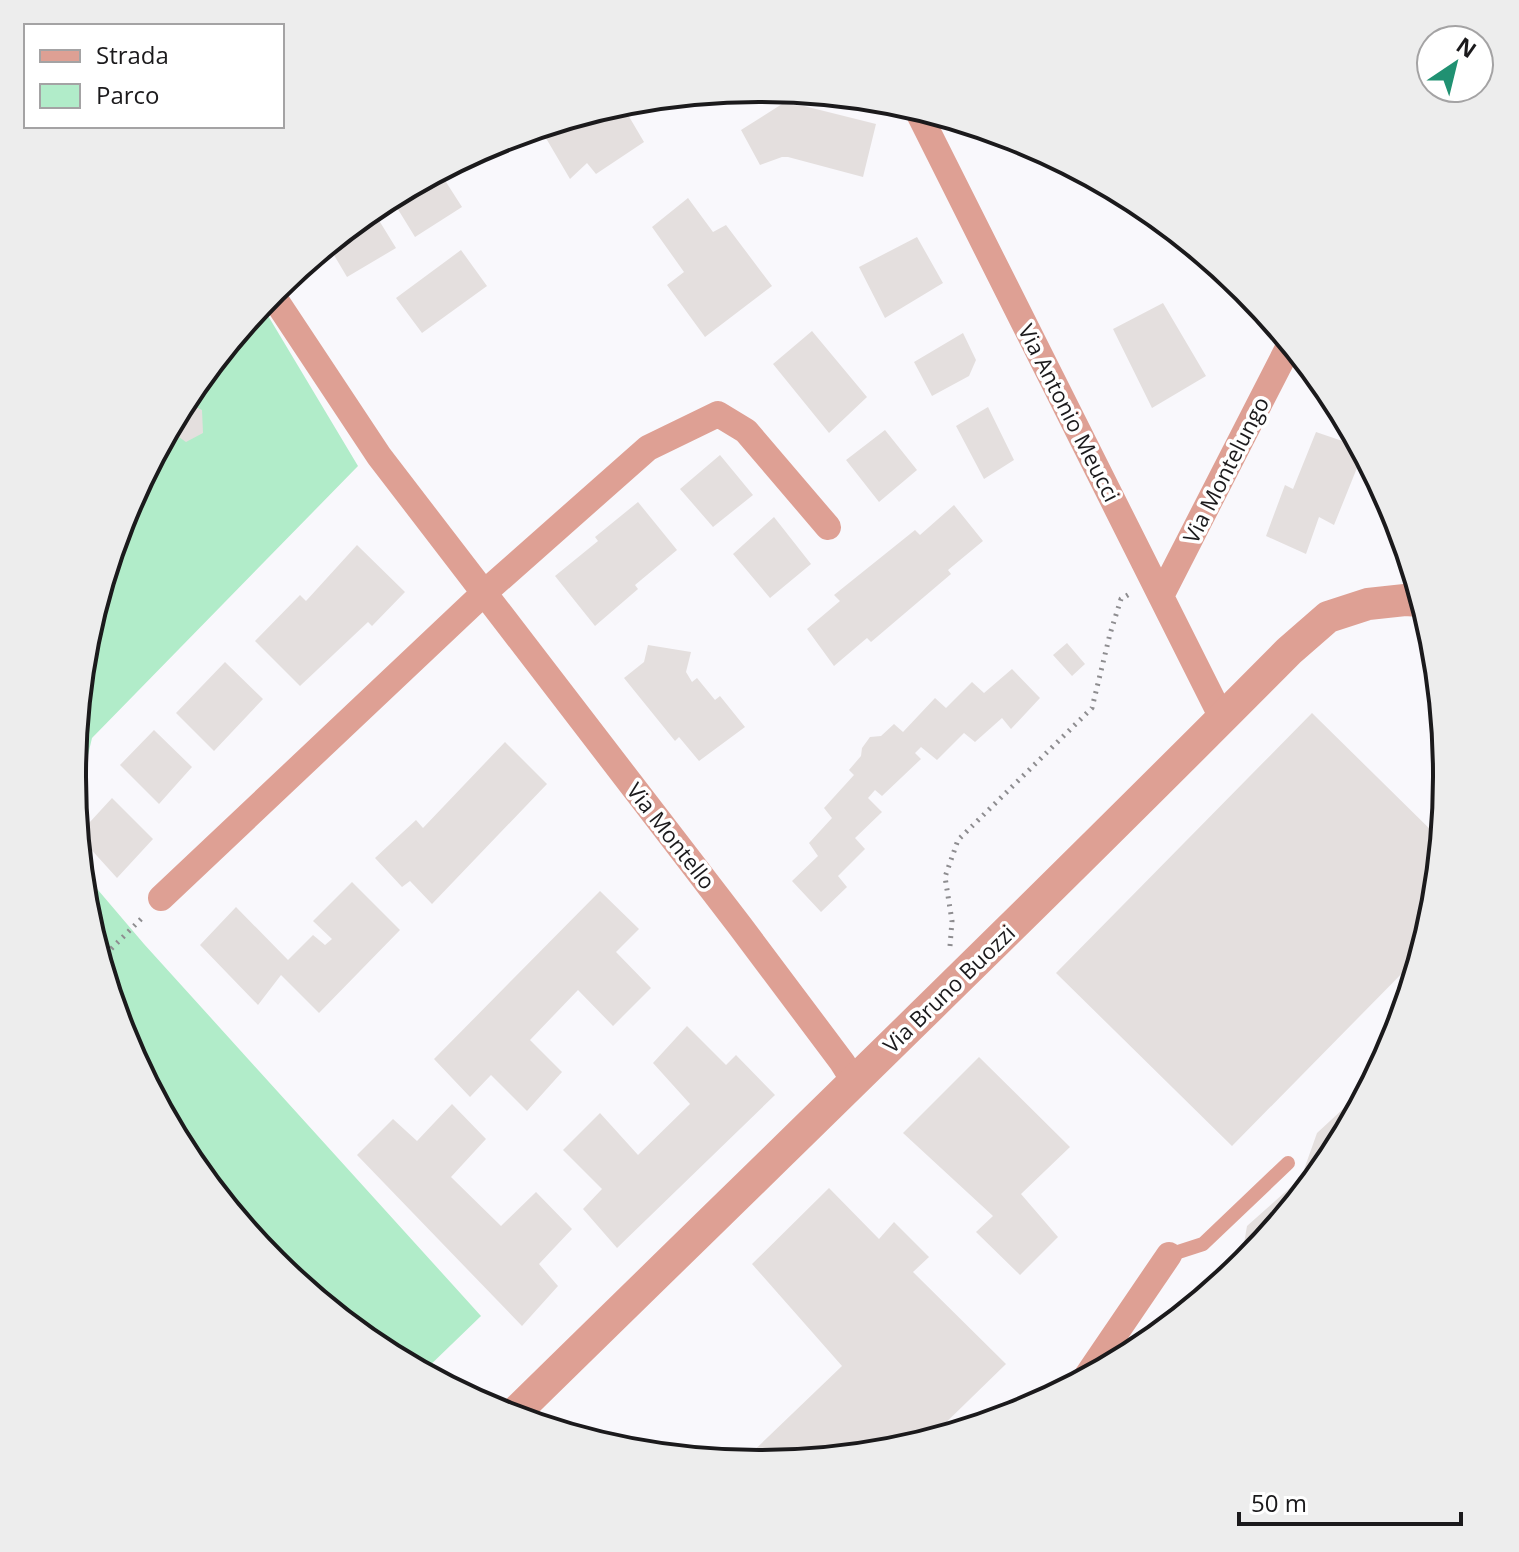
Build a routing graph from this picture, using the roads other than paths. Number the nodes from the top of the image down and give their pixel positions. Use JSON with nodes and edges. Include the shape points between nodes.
{"nodes":[{"id":1,"x":923,"y":123,"type":"edge"},
{"id":2,"x":279,"y":305,"type":"edge"},
{"id":3,"x":1284,"y":354,"type":"edge"},
{"id":4,"x":828,"y":527,"type":"dead end"},
{"id":5,"x":1157,"y":588,"type":"junction"},
{"id":6,"x":484,"y":593,"type":"junction"},
{"id":7,"x":1409,"y":600,"type":"edge"},
{"id":8,"x":1222,"y":718,"type":"junction"},
{"id":9,"x":161,"y":898,"type":"road end"},
{"id":10,"x":854,"y":1081,"type":"junction"},
{"id":11,"x":1288,"y":1163,"type":"dead end"},
{"id":12,"x":1169,"y":1255,"type":"joint"},
{"id":13,"x":1100,"y":1357,"type":"edge"},
{"id":14,"x":522,"y":1406,"type":"edge"}],
"edges":[{"from":1,"to":5,"type":"street","name":"Via Antonio Meucci"},
{"from":2,"to":6,"type":"street","name":"Via Montello","via":[[379,456]]},
{"from":3,"to":5,"type":"street","name":"Via Montelungo"},
{"from":4,"to":6,"type":"street","via":[[746,431],[718,414],[648,448]]},
{"from":5,"to":8,"type":"street","name":"Via Antonio Meucci"},
{"from":6,"to":9,"type":"street"},
{"from":6,"to":10,"type":"street","name":"Via Montello"},
{"from":7,"to":8,"type":"street","name":"Via Bruno Buozzi","via":[[1368,604],[1328,617]]},
{"from":8,"to":10,"type":"street","name":"Via Bruno Buozzi"},
{"from":10,"to":14,"type":"street","name":"Via Bruno Buozzi"},
{"from":11,"to":12,"type":"lane","via":[[1203,1244]]},
{"from":12,"to":13,"type":"street"}]}
